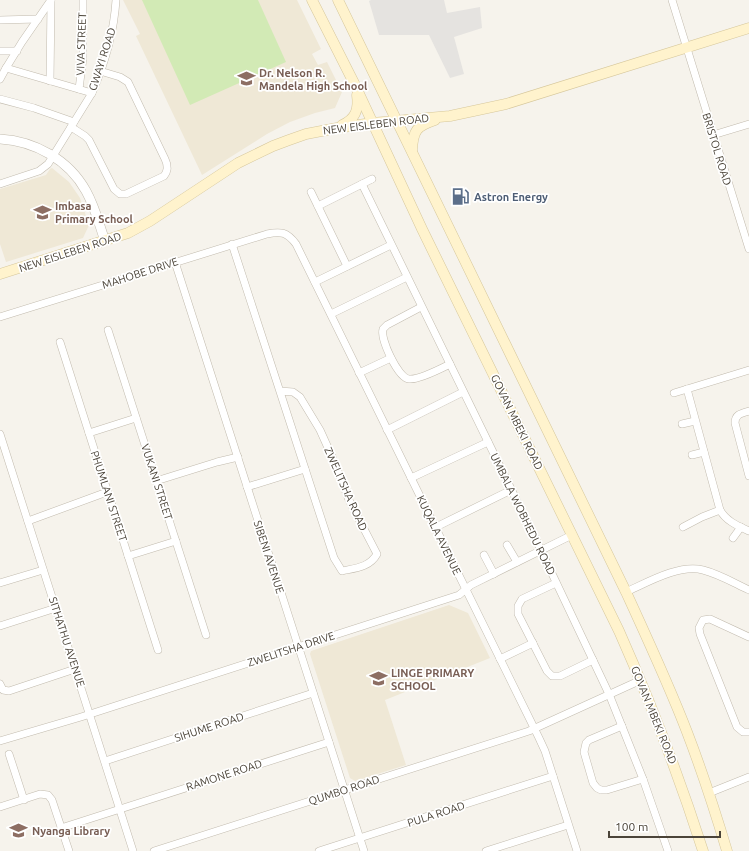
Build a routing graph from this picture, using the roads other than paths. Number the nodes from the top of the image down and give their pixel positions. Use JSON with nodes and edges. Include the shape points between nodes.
{"nodes":[{"id":1,"x":51,"y":0,"type":"edge"},
{"id":2,"x":83,"y":0,"type":"edge"},
{"id":3,"x":116,"y":0,"type":"edge"},
{"id":4,"x":312,"y":0,"type":"edge"},
{"id":5,"x":338,"y":0,"type":"edge"},
{"id":6,"x":672,"y":0,"type":"edge"},
{"id":7,"x":38,"y":19,"type":"junction"},
{"id":8,"x":0,"y":20,"type":"edge"},
{"id":9,"x":749,"y":28,"type":"edge"},
{"id":10,"x":686,"y":48,"type":"junction"},
{"id":11,"x":0,"y":51,"type":"edge"},
{"id":12,"x":17,"y":51,"type":"junction"},
{"id":13,"x":6,"y":68,"type":"junction"},
{"id":14,"x":100,"y":72,"type":"junction"},
{"id":15,"x":0,"y":79,"type":"edge"},
{"id":16,"x":50,"y":81,"type":"junction"},
{"id":17,"x":355,"y":85,"type":"junction"},
{"id":18,"x":79,"y":89,"type":"junction"},
{"id":19,"x":92,"y":93,"type":"junction"},
{"id":20,"x":0,"y":99,"type":"edge"},
{"id":21,"x":450,"y":116,"type":"junction"},
{"id":22,"x":396,"y":120,"type":"junction"},
{"id":23,"x":372,"y":122,"type":"junction"},
{"id":24,"x":72,"y":124,"type":"junction"},
{"id":25,"x":749,"y":124,"type":"edge"},
{"id":26,"x":337,"y":128,"type":"junction"},
{"id":27,"x":713,"y":135,"type":"junction"},
{"id":28,"x":0,"y":139,"type":"edge"},
{"id":29,"x":412,"y":151,"type":"junction"},
{"id":30,"x":53,"y":156,"type":"junction"},
{"id":31,"x":372,"y":180,"type":"dead end"},
{"id":32,"x":0,"y":184,"type":"edge"},
{"id":33,"x":362,"y":184,"type":"junction"},
{"id":34,"x":311,"y":192,"type":"dead end"},
{"id":35,"x":318,"y":206,"type":"junction"},
{"id":36,"x":280,"y":232,"type":"joint"},
{"id":37,"x":105,"y":241,"type":"junction"},
{"id":38,"x":232,"y":244,"type":"junction"},
{"id":39,"x":391,"y":245,"type":"junction"},
{"id":40,"x":749,"y":249,"type":"edge"},
{"id":41,"x":175,"y":262,"type":"junction"},
{"id":42,"x":348,"y":266,"type":"junction"},
{"id":43,"x":0,"y":274,"type":"edge"},
{"id":44,"x":407,"y":277,"type":"junction"},
{"id":45,"x":315,"y":282,"type":"junction"},
{"id":46,"x":421,"y":307,"type":"junction"},
{"id":47,"x":330,"y":314,"type":"junction"},
{"id":48,"x":0,"y":317,"type":"edge"},
{"id":49,"x":108,"y":330,"type":"dead end"},
{"id":50,"x":60,"y":342,"type":"dead end"},
{"id":51,"x":391,"y":358,"type":"junction"},
{"id":52,"x":450,"y":364,"type":"junction"},
{"id":53,"x":749,"y":370,"type":"edge"},
{"id":54,"x":360,"y":373,"type":"junction"},
{"id":55,"x":687,"y":389,"type":"junction"},
{"id":56,"x":280,"y":391,"type":"junction"},
{"id":57,"x":463,"y":392,"type":"junction"},
{"id":58,"x":674,"y":393,"type":"dead end"},
{"id":59,"x":749,"y":411,"type":"edge"},
{"id":60,"x":136,"y":418,"type":"junction"},
{"id":61,"x":695,"y":420,"type":"junction"},
{"id":62,"x":682,"y":424,"type":"dead end"},
{"id":63,"x":387,"y":430,"type":"junction"},
{"id":64,"x":89,"y":433,"type":"junction"},
{"id":65,"x":0,"y":434,"type":"edge"},
{"id":66,"x":488,"y":442,"type":"junction"},
{"id":67,"x":704,"y":452,"type":"junction"},
{"id":68,"x":692,"y":455,"type":"dead end"},
{"id":69,"x":238,"y":457,"type":"junction"},
{"id":70,"x":305,"y":469,"type":"junction"},
{"id":71,"x":749,"y":476,"type":"edge"},
{"id":72,"x":411,"y":478,"type":"junction"},
{"id":73,"x":156,"y":481,"type":"junction"},
{"id":74,"x":247,"y":487,"type":"junction"},
{"id":75,"x":512,"y":490,"type":"junction"},
{"id":76,"x":107,"y":492,"type":"junction"},
{"id":77,"x":720,"y":510,"type":"junction"},
{"id":78,"x":28,"y":521,"type":"junction"},
{"id":79,"x":683,"y":527,"type":"dead end"},
{"id":80,"x":740,"y":527,"type":"junction"},
{"id":81,"x":436,"y":528,"type":"junction"},
{"id":82,"x":749,"y":531,"type":"edge"},
{"id":83,"x":572,"y":535,"type":"junction"},
{"id":84,"x":733,"y":538,"type":"dead end"},
{"id":85,"x":176,"y":540,"type":"junction"},
{"id":86,"x":508,"y":544,"type":"dead end"},
{"id":87,"x":541,"y":550,"type":"junction"},
{"id":88,"x":484,"y":555,"type":"dead end"},
{"id":89,"x":128,"y":556,"type":"junction"},
{"id":90,"x":517,"y":562,"type":"junction"},
{"id":91,"x":43,"y":570,"type":"junction"},
{"id":92,"x":494,"y":574,"type":"junction"},
{"id":93,"x":0,"y":583,"type":"edge"},
{"id":94,"x":556,"y":583,"type":"junction"},
{"id":95,"x":466,"y":589,"type":"junction"},
{"id":96,"x":749,"y":590,"type":"edge"},
{"id":97,"x":626,"y":592,"type":"junction"},
{"id":98,"x":56,"y":608,"type":"junction"},
{"id":99,"x":0,"y":626,"type":"edge"},
{"id":100,"x":206,"y":635,"type":"dead end"},
{"id":101,"x":749,"y":637,"type":"edge"},
{"id":102,"x":533,"y":643,"type":"junction"},
{"id":103,"x":298,"y":646,"type":"junction"},
{"id":104,"x":158,"y":650,"type":"dead end"},
{"id":105,"x":500,"y":659,"type":"junction"},
{"id":106,"x":593,"y":660,"type":"junction"},
{"id":107,"x":75,"y":670,"type":"junction"},
{"id":108,"x":641,"y":680,"type":"junction"},
{"id":109,"x":0,"y":684,"type":"edge"},
{"id":110,"x":313,"y":693,"type":"junction"},
{"id":111,"x":609,"y":694,"type":"junction"},
{"id":112,"x":89,"y":714,"type":"junction"},
{"id":113,"x":622,"y":726,"type":"junction"},
{"id":114,"x":534,"y":728,"type":"junction"},
{"id":115,"x":749,"y":732,"type":"edge"},
{"id":116,"x":0,"y":741,"type":"edge"},
{"id":117,"x":329,"y":742,"type":"junction"},
{"id":118,"x":9,"y":754,"type":"dead end"},
{"id":119,"x":104,"y":761,"type":"junction"},
{"id":120,"x":553,"y":776,"type":"junction"},
{"id":121,"x":749,"y":777,"type":"edge"},
{"id":122,"x":643,"y":778,"type":"junction"},
{"id":123,"x":344,"y":790,"type":"junction"},
{"id":124,"x":709,"y":793,"type":"junction"},
{"id":125,"x":24,"y":800,"type":"junction"},
{"id":126,"x":0,"y":808,"type":"edge"},
{"id":127,"x":120,"y":809,"type":"junction"},
{"id":128,"x":568,"y":825,"type":"junction"},
{"id":129,"x":61,"y":828,"type":"junction"},
{"id":130,"x":360,"y":838,"type":"junction"},
{"id":131,"x":69,"y":851,"type":"edge"},
{"id":132,"x":133,"y":851,"type":"edge"},
{"id":133,"x":154,"y":851,"type":"edge"},
{"id":134,"x":319,"y":851,"type":"edge"},
{"id":135,"x":364,"y":851,"type":"edge"},
{"id":136,"x":486,"y":851,"type":"edge"},
{"id":137,"x":577,"y":851,"type":"edge"},
{"id":138,"x":668,"y":851,"type":"edge"},
{"id":139,"x":703,"y":851,"type":"edge"},
{"id":140,"x":727,"y":851,"type":"edge"}],
"edges":[{"from":1,"to":7,"type":"street"},
{"from":1,"to":16,"type":"street"},
{"from":2,"to":18,"type":"street","name":"VIVA STREET","via":[[83,58]]},
{"from":3,"to":14,"type":"street","name":"GWAYI ROAD","via":[[110,38]]},
{"from":4,"to":17,"type":"main road","name":"GOVAN MBEKI ROAD"},
{"from":5,"to":22,"type":"main road"},
{"from":6,"to":10,"type":"street","name":"BRISTOL ROAD"},
{"from":7,"to":8,"type":"street"},
{"from":7,"to":12,"type":"street"},
{"from":9,"to":10,"type":"main road","name":"NEW EISLEBEN ROAD"},
{"from":10,"to":21,"type":"main road","name":"NEW EISLEBEN ROAD","via":[[526,99]]},
{"from":10,"to":27,"type":"street","name":"BRISTOL ROAD"},
{"from":11,"to":12,"type":"street"},
{"from":12,"to":13,"type":"street"},
{"from":13,"to":15,"type":"street"},
{"from":13,"to":16,"type":"street"},
{"from":14,"to":19,"type":"street","name":"GWAYI ROAD"},
{"from":14,"to":24,"type":"street","via":[[120,77],[128,82],[165,159],[166,174],[126,194],[120,194],[114,189],[89,140]]},
{"from":16,"to":18,"type":"street"},
{"from":17,"to":23,"type":"main road","name":"GOVAN MBEKI ROAD"},
{"from":17,"to":26,"type":"main road","via":[[358,101],[356,113],[350,121]]},
{"from":18,"to":19,"type":"street"},
{"from":19,"to":24,"type":"street","name":"GWAYI ROAD"},
{"from":20,"to":24,"type":"street","via":[[34,108]]},
{"from":21,"to":22,"type":"main road","name":"NEW EISLEBEN ROAD"},
{"from":21,"to":29,"type":"main road","via":[[419,127],[412,139]]},
{"from":22,"to":23,"type":"main road","name":"NEW EISLEBEN ROAD"},
{"from":22,"to":29,"type":"main road"},
{"from":23,"to":26,"type":"main road","name":"NEW EISLEBEN ROAD"},
{"from":23,"to":83,"type":"main road","name":"GOVAN MBEKI ROAD"},
{"from":24,"to":30,"type":"street","name":"GWAYI ROAD"},
{"from":25,"to":27,"type":"street"},
{"from":26,"to":37,"type":"main road","name":"NEW EISLEBEN ROAD","via":[[295,138],[254,155],[145,224]]},
{"from":27,"to":40,"type":"street","name":"BRISTOL ROAD"},
{"from":28,"to":30,"type":"street","via":[[20,141]]},
{"from":29,"to":97,"type":"main road"},
{"from":30,"to":32,"type":"street","name":"GWAYI ROAD","via":[[39,171]]},
{"from":30,"to":37,"type":"street","via":[[74,175],[86,191]]},
{"from":31,"to":33,"type":"street"},
{"from":33,"to":35,"type":"street"},
{"from":33,"to":39,"type":"street","name":"UMBALA WOBHEDU ROAD"},
{"from":34,"to":35,"type":"street"},
{"from":35,"to":42,"type":"street"},
{"from":36,"to":38,"type":"street","name":"MAHOBE DRIVE"},
{"from":36,"to":45,"type":"street","name":"KUQALA AVENUE","via":[[291,237],[296,244]]},
{"from":37,"to":43,"type":"main road","name":"NEW EISLEBEN ROAD"},
{"from":38,"to":41,"type":"street","name":"MAHOBE DRIVE"},
{"from":38,"to":56,"type":"street","name":"ZWELITSHA ROAD"},
{"from":39,"to":42,"type":"street"},
{"from":39,"to":44,"type":"street","name":"UMBALA WOBHEDU ROAD"},
{"from":41,"to":48,"type":"street","name":"MAHOBE DRIVE"},
{"from":41,"to":69,"type":"street","name":"SIBENI AVENUE"},
{"from":42,"to":45,"type":"street"},
{"from":44,"to":46,"type":"street","name":"UMBALA WOBHEDU ROAD"},
{"from":44,"to":47,"type":"street"},
{"from":45,"to":47,"type":"street","name":"KUQALA AVENUE"},
{"from":46,"to":51,"type":"street","via":[[383,329],[383,340]]},
{"from":46,"to":52,"type":"street","name":"UMBALA WOBHEDU ROAD"},
{"from":47,"to":54,"type":"street","name":"KUQALA AVENUE"},
{"from":49,"to":60,"type":"street","name":"VUKANI STREET"},
{"from":50,"to":64,"type":"street","name":"PHUMLANI STREET"},
{"from":51,"to":52,"type":"street","via":[[402,376],[407,379],[416,379]]},
{"from":51,"to":54,"type":"street"},
{"from":52,"to":57,"type":"street","name":"UMBALA WOBHEDU ROAD"},
{"from":53,"to":55,"type":"street"},
{"from":54,"to":63,"type":"street","name":"KUQALA AVENUE"},
{"from":55,"to":58,"type":"street"},
{"from":55,"to":61,"type":"street"},
{"from":56,"to":70,"type":"street","name":"ZWELITSHA ROAD"},
{"from":56,"to":70,"type":"street","name":"ZWELITSHA ROAD","via":[[293,392],[300,397],[320,430],[349,500],[377,554],[371,562],[342,571],[335,562]]},
{"from":57,"to":63,"type":"street"},
{"from":57,"to":66,"type":"street","name":"UMBALA WOBHEDU ROAD"},
{"from":59,"to":71,"type":"street","via":[[739,414],[735,423]]},
{"from":60,"to":64,"type":"street"},
{"from":60,"to":73,"type":"street","name":"VUKANI STREET"},
{"from":61,"to":62,"type":"street"},
{"from":61,"to":67,"type":"street"},
{"from":63,"to":72,"type":"street","name":"KUQALA AVENUE"},
{"from":64,"to":76,"type":"street","name":"PHUMLANI STREET"},
{"from":65,"to":78,"type":"street","name":"SITHATHU AVENUE"},
{"from":66,"to":72,"type":"street"},
{"from":66,"to":75,"type":"street","name":"UMBALA WOBHEDU ROAD"},
{"from":67,"to":68,"type":"street"},
{"from":67,"to":77,"type":"street"},
{"from":69,"to":73,"type":"street"},
{"from":69,"to":74,"type":"street","name":"SIBENI AVENUE"},
{"from":70,"to":74,"type":"street"},
{"from":72,"to":81,"type":"street","name":"KUQALA AVENUE"},
{"from":73,"to":85,"type":"street","name":"VUKANI STREET"},
{"from":74,"to":103,"type":"street","name":"SIBENI AVENUE"},
{"from":75,"to":81,"type":"street"},
{"from":75,"to":87,"type":"street","name":"UMBALA WOBHEDU ROAD"},
{"from":76,"to":78,"type":"street"},
{"from":76,"to":89,"type":"street","name":"PHUMLANI STREET"},
{"from":77,"to":79,"type":"street"},
{"from":77,"to":80,"type":"street","via":[[726,519]]},
{"from":78,"to":91,"type":"street","name":"SITHATHU AVENUE"},
{"from":80,"to":82,"type":"street"},
{"from":80,"to":84,"type":"street"},
{"from":81,"to":95,"type":"street","name":"KUQALA AVENUE"},
{"from":83,"to":87,"type":"street","name":"ZWELITSHA DRIVE"},
{"from":83,"to":108,"type":"main road","name":"GOVAN MBEKI ROAD"},
{"from":85,"to":89,"type":"street"},
{"from":85,"to":100,"type":"street","name":"VUKANI STREET"},
{"from":86,"to":90,"type":"street"},
{"from":87,"to":90,"type":"street","name":"ZWELITSHA DRIVE"},
{"from":87,"to":94,"type":"street","name":"UMBALA WOBHEDU ROAD"},
{"from":88,"to":92,"type":"street"},
{"from":89,"to":104,"type":"street","name":"PHUMLANI STREET"},
{"from":90,"to":92,"type":"street","name":"ZWELITSHA DRIVE"},
{"from":91,"to":93,"type":"street"},
{"from":91,"to":98,"type":"street","name":"SITHATHU AVENUE"},
{"from":92,"to":95,"type":"street","name":"ZWELITSHA DRIVE"},
{"from":94,"to":102,"type":"street","via":[[522,599],[519,603],[518,614]]},
{"from":94,"to":106,"type":"street","name":"UMBALA WOBHEDU ROAD"},
{"from":95,"to":103,"type":"street","name":"ZWELITSHA DRIVE","via":[[459,595]]},
{"from":95,"to":105,"type":"street","name":"KUQALA AVENUE"},
{"from":96,"to":97,"type":"street","via":[[722,577],[693,569],[678,570]]},
{"from":97,"to":124,"type":"main road","via":[[676,705]]},
{"from":98,"to":99,"type":"street"},
{"from":98,"to":107,"type":"street","name":"SITHATHU AVENUE"},
{"from":101,"to":115,"type":"street","via":[[710,619],[703,620],[699,628],[737,727],[743,732]]},
{"from":102,"to":105,"type":"street"},
{"from":102,"to":106,"type":"street","via":[[552,676],[560,676]]},
{"from":103,"to":110,"type":"street","name":"SIBENI AVENUE"},
{"from":103,"to":112,"type":"street","name":"ZWELITSHA DRIVE"},
{"from":105,"to":114,"type":"street","name":"KUQALA AVENUE"},
{"from":106,"to":111,"type":"street","name":"UMBALA WOBHEDU ROAD"},
{"from":107,"to":109,"type":"street","via":[[10,691],[3,690]]},
{"from":107,"to":112,"type":"street","name":"SITHATHU AVENUE"},
{"from":108,"to":111,"type":"street","name":"QUMBO ROAD"},
{"from":108,"to":139,"type":"main road","name":"GOVAN MBEKI ROAD","via":[[665,740]]},
{"from":110,"to":117,"type":"street","name":"SIBENI AVENUE"},
{"from":110,"to":119,"type":"street","name":"SIHUME ROAD"},
{"from":111,"to":113,"type":"street","name":"UMBALA WOBHEDU ROAD"},
{"from":111,"to":114,"type":"street","name":"QUMBO ROAD"},
{"from":112,"to":116,"type":"street","name":"ZWELITSHA DRIVE"},
{"from":112,"to":119,"type":"street","name":"SITHATHU AVENUE"},
{"from":113,"to":122,"type":"street","name":"UMBALA WOBHEDU ROAD"},
{"from":113,"to":122,"type":"street","via":[[589,740],[586,744],[584,752],[593,783],[604,791]]},
{"from":114,"to":120,"type":"street","name":"KUQALA AVENUE"},
{"from":114,"to":123,"type":"street","name":"QUMBO ROAD"},
{"from":117,"to":123,"type":"street","name":"SIBENI AVENUE"},
{"from":117,"to":127,"type":"street","name":"RAMONE ROAD"},
{"from":118,"to":125,"type":"street"},
{"from":119,"to":127,"type":"street","name":"SITHATHU AVENUE"},
{"from":120,"to":128,"type":"street","name":"KUQALA AVENUE"},
{"from":120,"to":130,"type":"street","name":"PULA ROAD"},
{"from":121,"to":124,"type":"street"},
{"from":122,"to":138,"type":"street","name":"UMBALA WOBHEDU ROAD"},
{"from":123,"to":130,"type":"street","name":"SIBENI AVENUE"},
{"from":123,"to":133,"type":"street","name":"QUMBO ROAD"},
{"from":124,"to":140,"type":"main road"},
{"from":125,"to":126,"type":"street"},
{"from":125,"to":129,"type":"street","via":[[42,794],[48,795]]},
{"from":127,"to":129,"type":"street","name":"RAMONE ROAD"},
{"from":127,"to":132,"type":"street","name":"SITHATHU AVENUE"},
{"from":128,"to":136,"type":"street"},
{"from":128,"to":137,"type":"street","name":"KUQALA AVENUE"},
{"from":129,"to":131,"type":"street"},
{"from":130,"to":134,"type":"street","name":"PULA ROAD"},
{"from":130,"to":135,"type":"street","name":"SIBENI AVENUE"}]}
